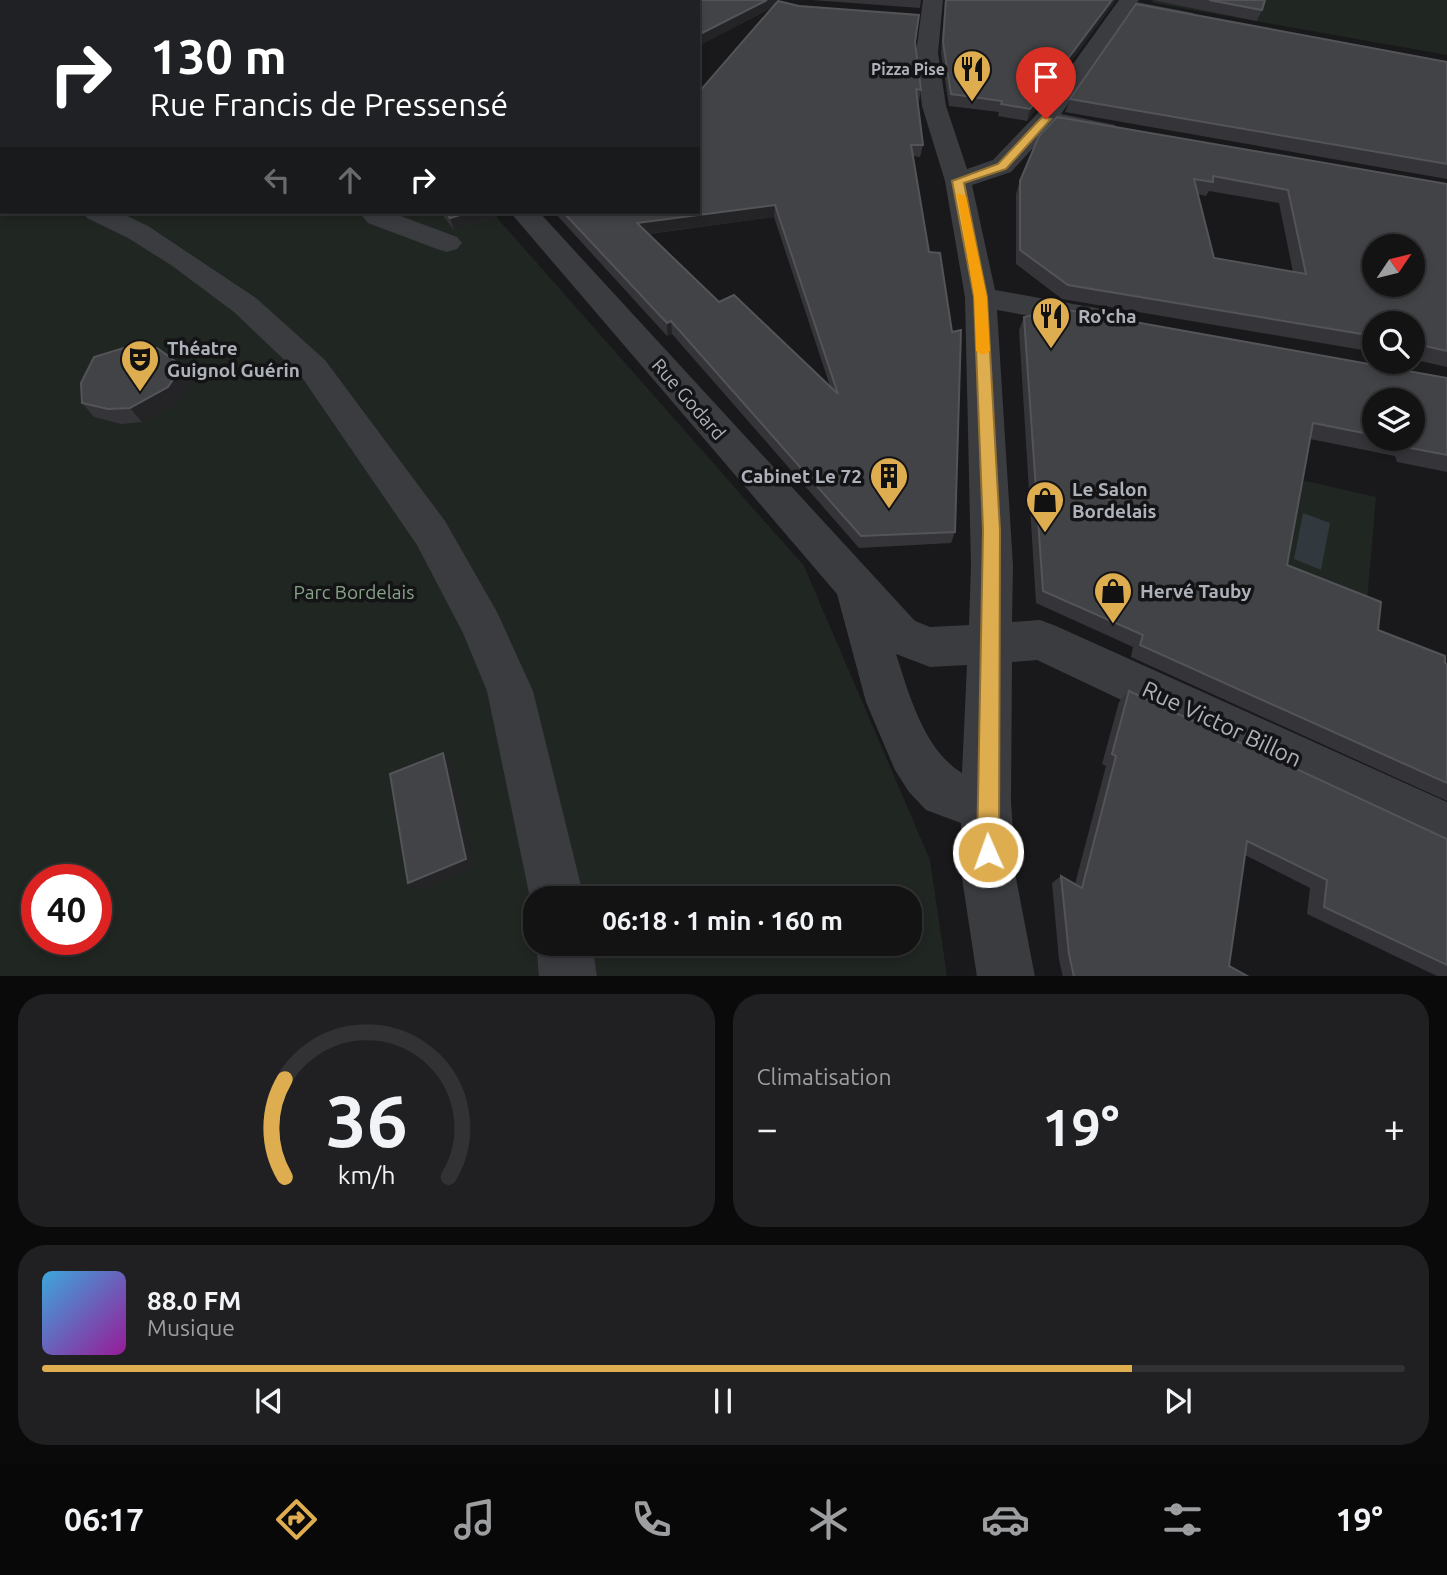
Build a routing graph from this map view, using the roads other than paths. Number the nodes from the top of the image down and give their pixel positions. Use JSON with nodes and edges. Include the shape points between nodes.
{"nodes":[{"id":1,"x":1128,"y":3,"type":"edge"},
{"id":2,"x":924,"y":12,"type":"edge"},
{"id":3,"x":1209,"y":21,"type":"edge"},
{"id":4,"x":1046,"y":119,"type":"junction"},
{"id":5,"x":1134,"y":135,"type":"edge"},
{"id":6,"x":958,"y":181,"type":"junction"},
{"id":7,"x":101,"y":214,"type":"edge"},
{"id":8,"x":375,"y":214,"type":"edge"},
{"id":9,"x":525,"y":214,"type":"edge"},
{"id":10,"x":447,"y":243,"type":"dead end"},
{"id":11,"x":981,"y":297,"type":"junction"},
{"id":12,"x":1137,"y":325,"type":"edge"},
{"id":13,"x":854,"y":587,"type":"junction"},
{"id":14,"x":992,"y":644,"type":"junction"},
{"id":15,"x":986,"y":801,"type":"junction"},
{"id":16,"x":1447,"y":828,"type":"edge"},
{"id":17,"x":555,"y":886,"type":"edge"},
{"id":18,"x":566,"y":956,"type":"edge"},
{"id":19,"x":568,"y":976,"type":"edge"},
{"id":20,"x":1006,"y":976,"type":"edge"}],
"edges":[{"from":1,"to":3,"type":"street"},
{"from":1,"to":4,"type":"street"},
{"from":2,"to":6,"type":"street","via":[[934,106]]},
{"from":4,"to":5,"type":"street"},
{"from":4,"to":6,"type":"street","via":[[1002,166]]},
{"from":6,"to":11,"type":"street"},
{"from":7,"to":17,"type":"street","via":[[181,258],[245,305],[313,368],[431,533],[482,626],[510,691]]},
{"from":8,"to":10,"type":"street"},
{"from":9,"to":13,"type":"street","name":"Rue Godard"},
{"from":11,"to":12,"type":"street"},
{"from":11,"to":14,"type":"street","via":[[992,530]]},
{"from":13,"to":14,"type":"street","name":"Rue Godard","via":[[899,635],[930,647]]},
{"from":13,"to":15,"type":"street","via":[[896,719],[921,768],[946,794]]},
{"from":14,"to":15,"type":"street"},
{"from":14,"to":16,"type":"street","name":"Rue Victor Billon","via":[[1040,640]]},
{"from":15,"to":20,"type":"street","via":[[989,878]]},
{"from":18,"to":19,"type":"street"}]}
